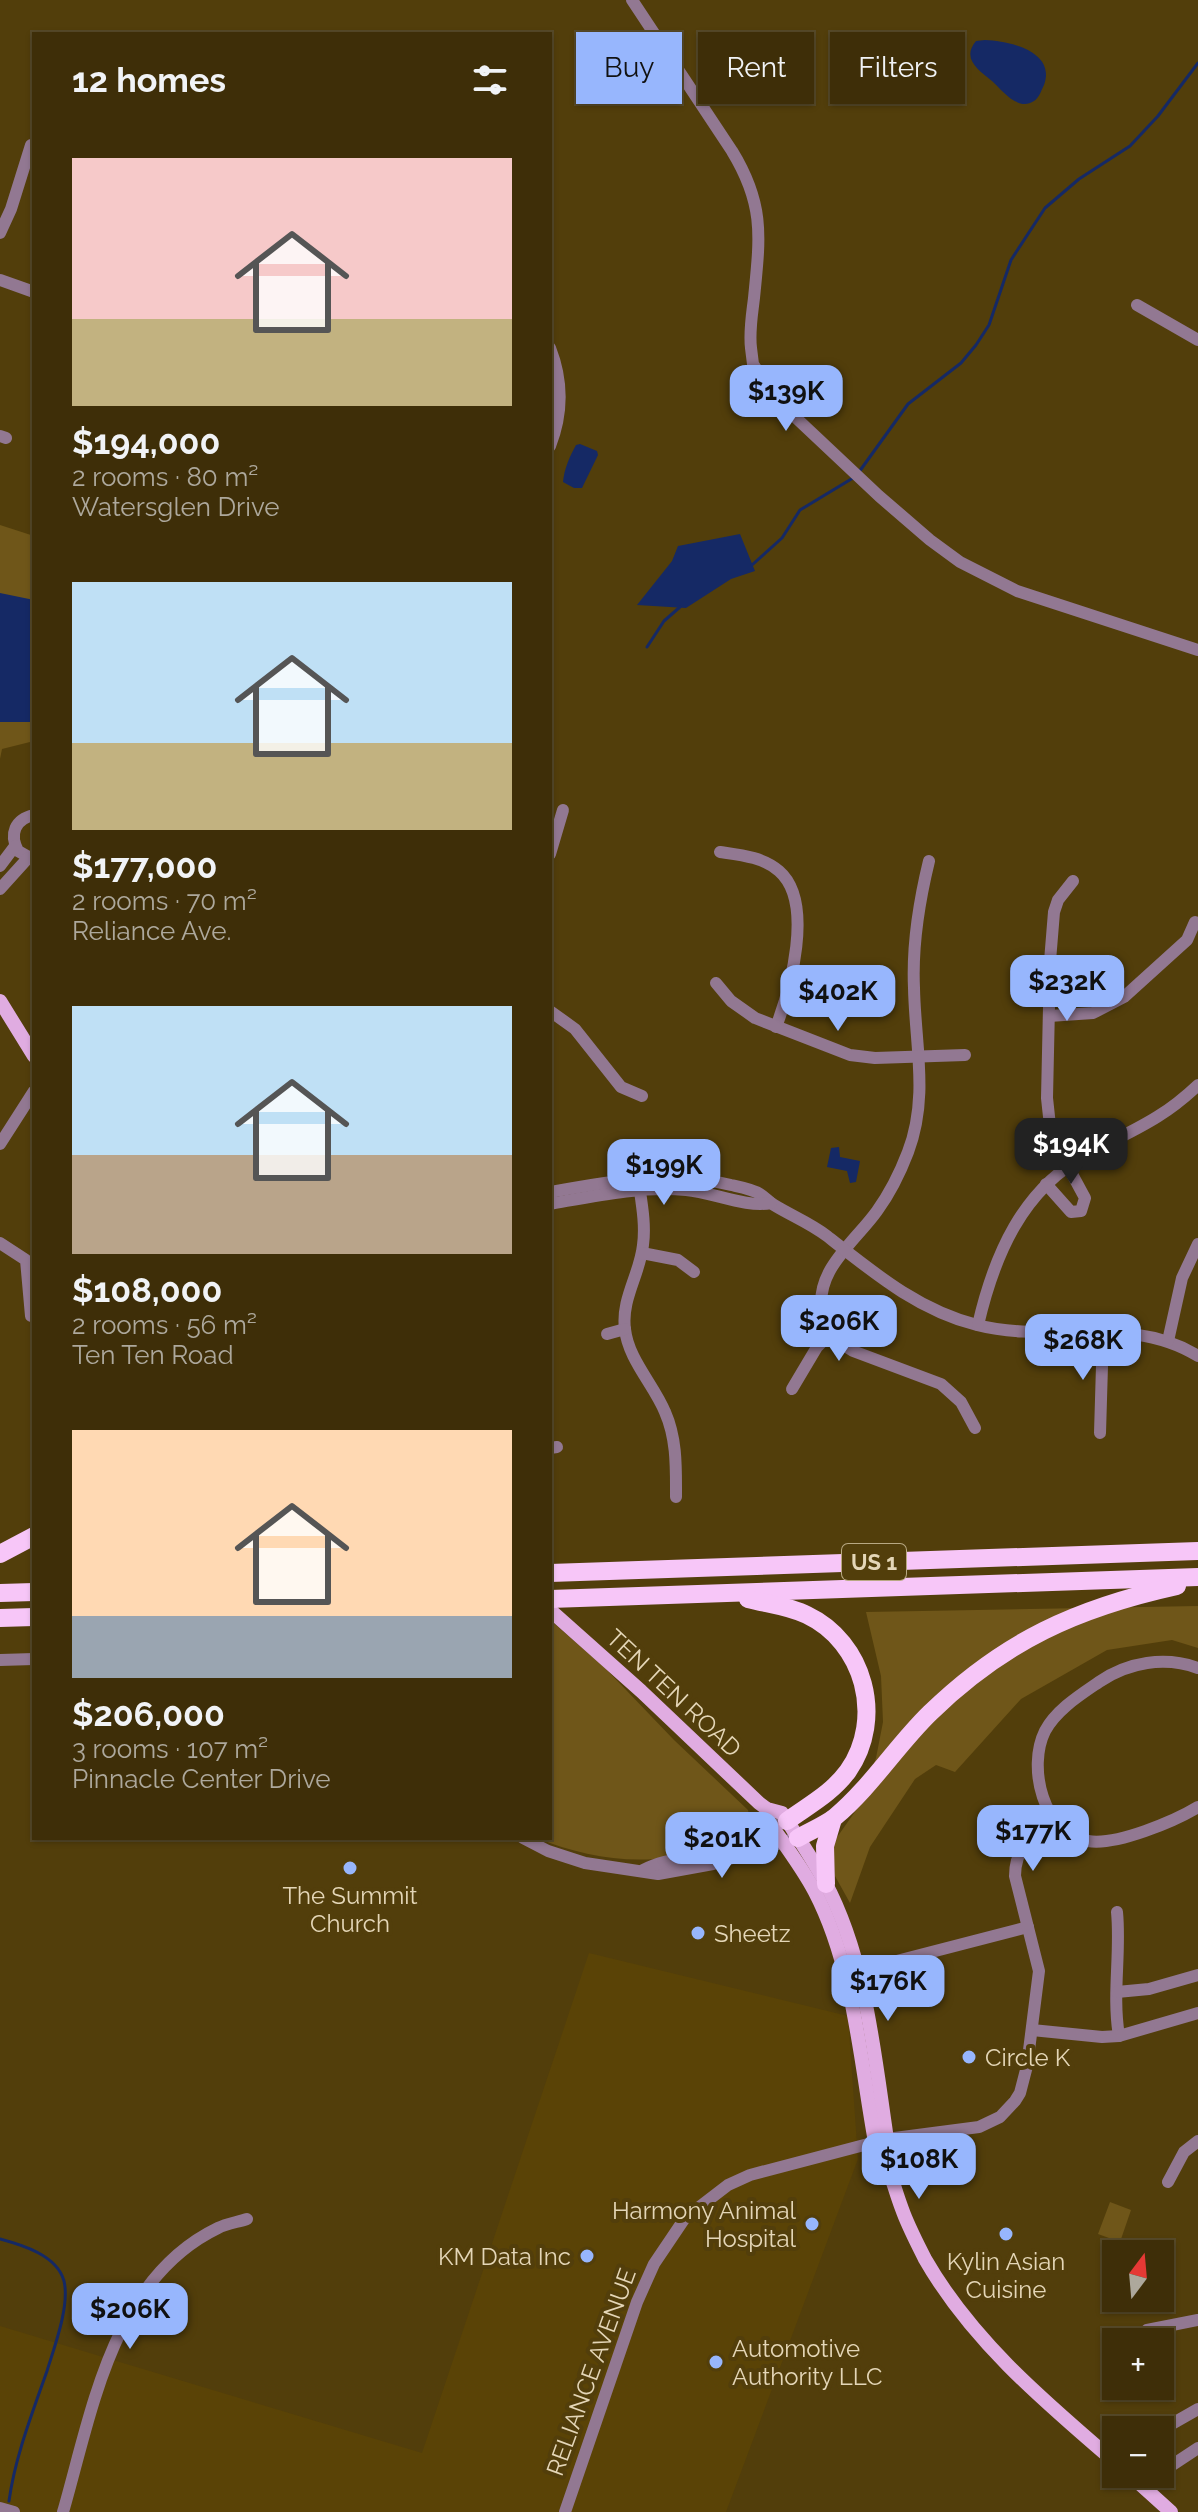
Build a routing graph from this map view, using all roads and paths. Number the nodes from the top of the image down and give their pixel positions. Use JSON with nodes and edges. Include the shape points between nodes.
{"nodes":[{"id":1,"x":632,"y":0,"type":"edge"},
{"id":2,"x":31,"y":145,"type":"dead end"},
{"id":3,"x":0,"y":233,"type":"edge"},
{"id":4,"x":0,"y":280,"type":"edge"},
{"id":5,"x":32,"y":291,"type":"edge"},
{"id":6,"x":1137,"y":305,"type":"dead end"},
{"id":7,"x":1198,"y":340,"type":"edge"},
{"id":8,"x":552,"y":354,"type":"edge"},
{"id":9,"x":552,"y":440,"type":"edge"},
{"id":10,"x":1198,"y":650,"type":"edge"},
{"id":11,"x":563,"y":810,"type":"dead end"},
{"id":12,"x":32,"y":816,"type":"edge"},
{"id":13,"x":15,"y":846,"type":"junction"},
{"id":14,"x":552,"y":847,"type":"edge"},
{"id":15,"x":720,"y":852,"type":"dead end"},
{"id":16,"x":31,"y":859,"type":"edge"},
{"id":17,"x":929,"y":861,"type":"dead end"},
{"id":18,"x":793,"y":863,"type":"dead end"},
{"id":19,"x":0,"y":866,"type":"edge"},
{"id":20,"x":782,"y":873,"type":"junction"},
{"id":21,"x":1073,"y":881,"type":"dead end"},
{"id":22,"x":0,"y":889,"type":"edge"},
{"id":23,"x":1195,"y":922,"type":"dead end"},
{"id":24,"x":716,"y":983,"type":"dead end"},
{"id":25,"x":0,"y":1001,"type":"edge"},
{"id":26,"x":552,"y":1012,"type":"edge"},
{"id":27,"x":1049,"y":1016,"type":"junction"},
{"id":28,"x":776,"y":1027,"type":"junction"},
{"id":29,"x":32,"y":1053,"type":"edge"},
{"id":30,"x":965,"y":1055,"type":"dead end"},
{"id":31,"x":920,"y":1057,"type":"junction"},
{"id":32,"x":1198,"y":1085,"type":"edge"},
{"id":33,"x":32,"y":1094,"type":"edge"},
{"id":34,"x":642,"y":1096,"type":"dead end"},
{"id":35,"x":0,"y":1144,"type":"edge"},
{"id":36,"x":1068,"y":1165,"type":"junction"},
{"id":37,"x":639,"y":1184,"type":"junction"},
{"id":38,"x":1046,"y":1184,"type":"junction"},
{"id":39,"x":552,"y":1192,"type":"edge"},
{"id":40,"x":552,"y":1204,"type":"edge"},
{"id":41,"x":0,"y":1243,"type":"edge"},
{"id":42,"x":1198,"y":1244,"type":"edge"},
{"id":43,"x":845,"y":1250,"type":"junction"},
{"id":44,"x":642,"y":1253,"type":"junction"},
{"id":45,"x":694,"y":1272,"type":"dead end"},
{"id":46,"x":31,"y":1316,"type":"dead end"},
{"id":47,"x":978,"y":1325,"type":"junction"},
{"id":48,"x":625,"y":1329,"type":"junction"},
{"id":49,"x":1103,"y":1332,"type":"junction"},
{"id":50,"x":607,"y":1334,"type":"dead end"},
{"id":51,"x":830,"y":1334,"type":"junction"},
{"id":52,"x":1168,"y":1341,"type":"junction"},
{"id":53,"x":1198,"y":1356,"type":"edge"},
{"id":54,"x":792,"y":1389,"type":"dead end"},
{"id":55,"x":975,"y":1428,"type":"dead end"},
{"id":56,"x":1100,"y":1433,"type":"dead end"},
{"id":57,"x":676,"y":1497,"type":"dead end"},
{"id":58,"x":32,"y":1537,"type":"edge"},
{"id":59,"x":1198,"y":1551,"type":"edge"},
{"id":60,"x":0,"y":1554,"type":"edge"},
{"id":61,"x":552,"y":1573,"type":"edge"},
{"id":62,"x":1198,"y":1579,"type":"edge"},
{"id":63,"x":32,"y":1592,"type":"edge"},
{"id":64,"x":0,"y":1593,"type":"edge"},
{"id":65,"x":722,"y":1593,"type":"junction"},
{"id":66,"x":552,"y":1599,"type":"edge"},
{"id":67,"x":552,"y":1612,"type":"edge"},
{"id":68,"x":32,"y":1617,"type":"edge"},
{"id":69,"x":0,"y":1618,"type":"edge"},
{"id":70,"x":32,"y":1659,"type":"edge"},
{"id":71,"x":0,"y":1660,"type":"edge"},
{"id":72,"x":1198,"y":1668,"type":"edge"},
{"id":73,"x":1198,"y":1807,"type":"edge"},
{"id":74,"x":833,"y":1819,"type":"junction"},
{"id":75,"x":1054,"y":1820,"type":"junction"},
{"id":76,"x":780,"y":1824,"type":"junction"},
{"id":77,"x":527,"y":1840,"type":"edge"},
{"id":78,"x":790,"y":1840,"type":"junction"},
{"id":79,"x":643,"y":1870,"type":"junction"},
{"id":80,"x":826,"y":1884,"type":"junction"},
{"id":81,"x":1117,"y":1912,"type":"dead end"},
{"id":82,"x":1028,"y":1927,"type":"junction"},
{"id":83,"x":858,"y":1971,"type":"junction"},
{"id":84,"x":1198,"y":1975,"type":"edge"},
{"id":85,"x":1117,"y":1992,"type":"junction"},
{"id":86,"x":1198,"y":2013,"type":"edge"},
{"id":87,"x":1032,"y":2030,"type":"junction"},
{"id":88,"x":1119,"y":2036,"type":"junction"},
{"id":89,"x":881,"y":2140,"type":"junction"},
{"id":90,"x":1198,"y":2141,"type":"edge"},
{"id":91,"x":1168,"y":2182,"type":"dead end"},
{"id":92,"x":247,"y":2219,"type":"dead end"},
{"id":93,"x":1198,"y":2320,"type":"edge"},
{"id":94,"x":1157,"y":2328,"type":"edge"},
{"id":95,"x":1196,"y":2413,"type":"edge"},
{"id":96,"x":1174,"y":2423,"type":"edge"},
{"id":97,"x":1198,"y":2448,"type":"edge"},
{"id":98,"x":1102,"y":2451,"type":"edge"},
{"id":99,"x":1174,"y":2462,"type":"edge"},
{"id":100,"x":1151,"y":2488,"type":"edge"},
{"id":101,"x":0,"y":2508,"type":"edge"},
{"id":102,"x":14,"y":2512,"type":"edge"},
{"id":103,"x":63,"y":2512,"type":"edge"},
{"id":104,"x":565,"y":2512,"type":"edge"},
{"id":105,"x":1171,"y":2512,"type":"edge"}],
"edges":[{"from":1,"to":10,"type":"street","via":[[732,151],[754,194],[759,250],[751,348],[753,364],[777,400],[930,540],[982,576]]},
{"from":2,"to":3,"type":"street"},
{"from":4,"to":5,"type":"street"},
{"from":6,"to":7,"type":"street"},
{"from":8,"to":9,"type":"street","via":[[560,404]]},
{"from":11,"to":14,"type":"street"},
{"from":12,"to":13,"type":"street","via":[[17,825]]},
{"from":13,"to":16,"type":"street"},
{"from":13,"to":19,"type":"street"},
{"from":15,"to":20,"type":"street","via":[[762,861]]},
{"from":16,"to":22,"type":"street"},
{"from":17,"to":31,"type":"street","via":[[914,958]]},
{"from":18,"to":20,"type":"street"},
{"from":20,"to":28,"type":"street","via":[[794,896],[796,936],[791,984]]},
{"from":21,"to":27,"type":"street","via":[[1054,912]]},
{"from":23,"to":27,"type":"street","via":[[1187,940],[1124,997],[1093,1013]]},
{"from":24,"to":28,"type":"street","via":[[744,1011]]},
{"from":25,"to":29,"type":"main road"},
{"from":26,"to":34,"type":"street","via":[[575,1029],[621,1087]]},
{"from":27,"to":36,"type":"street","via":[[1047,1115],[1057,1150]]},
{"from":28,"to":31,"type":"street","via":[[850,1055]]},
{"from":30,"to":31,"type":"street"},
{"from":31,"to":43,"type":"street","via":[[919,1108],[906,1156],[886,1199]]},
{"from":32,"to":36,"type":"street","via":[[1155,1120]]},
{"from":33,"to":35,"type":"street"},
{"from":36,"to":38,"type":"street"},
{"from":36,"to":38,"type":"street","via":[[1085,1198],[1081,1211],[1071,1212]]},
{"from":37,"to":39,"type":"street"},
{"from":37,"to":40,"type":"street"},
{"from":37,"to":43,"type":"street","via":[[705,1179],[762,1194]]},
{"from":37,"to":44,"type":"street"},
{"from":38,"to":47,"type":"street","via":[[1004,1243]]},
{"from":41,"to":46,"type":"street","via":[[26,1260]]},
{"from":42,"to":52,"type":"street","via":[[1179,1289]]},
{"from":43,"to":47,"type":"street","via":[[914,1300]]},
{"from":43,"to":51,"type":"street","via":[[821,1293]]},
{"from":44,"to":45,"type":"street","via":[[678,1260]]},
{"from":44,"to":48,"type":"street","via":[[629,1291]]},
{"from":47,"to":49,"type":"street"},
{"from":48,"to":50,"type":"street"},
{"from":48,"to":57,"type":"street","via":[[673,1435]]},
{"from":49,"to":52,"type":"street"},
{"from":49,"to":56,"type":"street"},
{"from":51,"to":54,"type":"street"},
{"from":51,"to":55,"type":"street","via":[[853,1351],[941,1384],[961,1402]]},
{"from":52,"to":53,"type":"street"},
{"from":58,"to":60,"type":"highway"},
{"from":59,"to":61,"type":"highway","number":"US 1"},
{"from":62,"to":65,"type":"highway","number":"US 1"},
{"from":62,"to":74,"type":"highway","via":[[1087,1610],[1021,1642],[929,1714]]},
{"from":63,"to":64,"type":"highway"},
{"from":65,"to":66,"type":"highway","number":"US 1"},
{"from":65,"to":76,"type":"highway","via":[[786,1607],[824,1625],[854,1658],[863,1680],[867,1717],[856,1758],[827,1794]]},
{"from":67,"to":76,"type":"main road","name":"TEN TEN ROAD","via":[[767,1809],[782,1813]]},
{"from":68,"to":69,"type":"highway"},
{"from":70,"to":71,"type":"street"},
{"from":72,"to":75,"type":"street","via":[[1170,1661],[1124,1668],[1052,1720],[1036,1760]]},
{"from":73,"to":75,"type":"street","via":[[1167,1824],[1090,1842],[1073,1837]]},
{"from":74,"to":78,"type":"highway"},
{"from":74,"to":80,"type":"highway","via":[[825,1846]]},
{"from":75,"to":82,"type":"street","name":"RELIANCE AVENUE","via":[[1024,1844],[1017,1857],[1015,1876]]},
{"from":76,"to":78,"type":"main road","name":"TEN TEN ROAD"},
{"from":76,"to":79,"type":"street","via":[[741,1843]]},
{"from":77,"to":79,"type":"street","via":[[585,1863]]},
{"from":78,"to":79,"type":"street","via":[[713,1864],[658,1874]]},
{"from":78,"to":80,"type":"main road","name":"TEN TEN ROAD"},
{"from":78,"to":89,"type":"main road","name":"TEN TEN ROAD","via":[[816,1892],[839,1958]]},
{"from":80,"to":83,"type":"main road","name":"TEN TEN ROAD"},
{"from":81,"to":85,"type":"street"},
{"from":82,"to":83,"type":"street"},
{"from":82,"to":87,"type":"street","name":"RELIANCE AVENUE","via":[[1039,1971]]},
{"from":83,"to":89,"type":"main road","name":"TEN TEN ROAD"},
{"from":84,"to":85,"type":"street"},
{"from":85,"to":88,"type":"street"},
{"from":86,"to":88,"type":"street"},
{"from":87,"to":88,"type":"street"},
{"from":87,"to":89,"type":"street","name":"RELIANCE AVENUE","via":[[1020,2093],[1000,2117],[970,2128]]},
{"from":89,"to":98,"type":"main road","name":"TEN TEN ROAD","via":[[903,2211],[955,2306],[1015,2374]]},
{"from":89,"to":104,"type":"street","name":"RELIANCE AVENUE","via":[[750,2175],[716,2193],[679,2224],[637,2302]]},
{"from":90,"to":91,"type":"street","via":[[1184,2152]]},
{"from":92,"to":103,"type":"street","via":[[218,2228],[193,2244],[135,2304],[111,2350]]},
{"from":93,"to":94,"type":"street"},
{"from":95,"to":96,"type":"street"},
{"from":97,"to":99,"type":"street"},
{"from":100,"to":105,"type":"main road"},
{"from":101,"to":102,"type":"street"}]}
